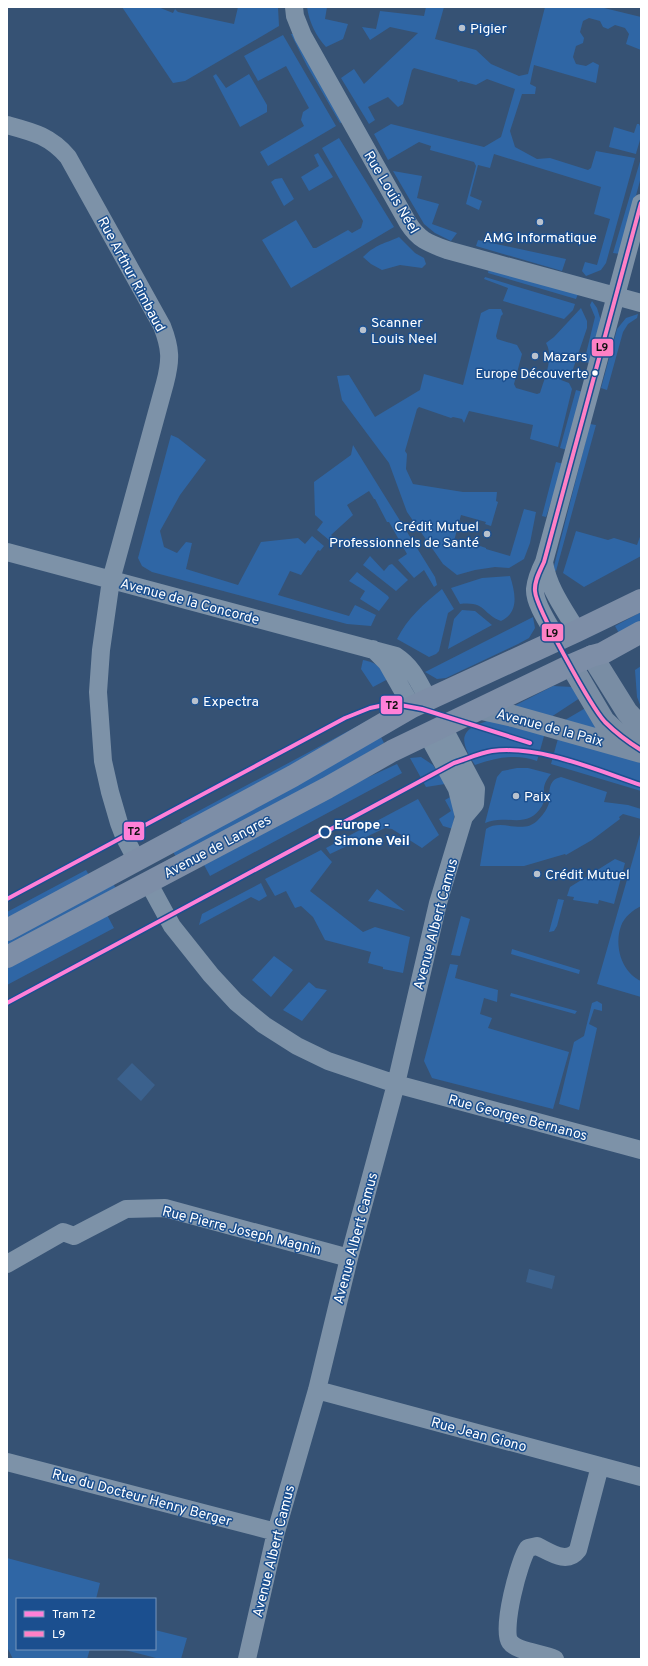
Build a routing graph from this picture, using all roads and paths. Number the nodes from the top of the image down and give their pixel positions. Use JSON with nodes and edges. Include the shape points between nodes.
{"nodes":[{"id":1,"x":294,"y":7,"type":"edge"},
{"id":2,"x":7,"y":125,"type":"edge"},
{"id":3,"x":641,"y":203,"type":"edge"},
{"id":4,"x":616,"y":297,"type":"junction"},
{"id":5,"x":641,"y":303,"type":"edge"},
{"id":6,"x":7,"y":552,"type":"edge"},
{"id":7,"x":544,"y":562,"type":"junction"},
{"id":8,"x":111,"y":580,"type":"junction"},
{"id":9,"x":641,"y":600,"type":"edge"},
{"id":10,"x":577,"y":631,"type":"junction"},
{"id":11,"x":641,"y":632,"type":"edge"},
{"id":12,"x":558,"y":640,"type":"junction"},
{"id":13,"x":592,"y":656,"type":"junction"},
{"id":14,"x":571,"y":666,"type":"junction"},
{"id":15,"x":420,"y":703,"type":"junction"},
{"id":16,"x":482,"y":709,"type":"junction"},
{"id":17,"x":641,"y":727,"type":"edge"},
{"id":18,"x":435,"y":731,"type":"junction"},
{"id":19,"x":641,"y":751,"type":"edge"},
{"id":20,"x":137,"y":861,"type":"junction"},
{"id":21,"x":148,"y":882,"type":"junction"},
{"id":22,"x":7,"y":930,"type":"edge"},
{"id":23,"x":7,"y":957,"type":"edge"},
{"id":24,"x":396,"y":1084,"type":"junction"},
{"id":25,"x":641,"y":1150,"type":"edge"},
{"id":26,"x":349,"y":1258,"type":"junction"},
{"id":27,"x":7,"y":1264,"type":"edge"},
{"id":28,"x":317,"y":1390,"type":"junction"},
{"id":29,"x":7,"y":1462,"type":"edge"},
{"id":30,"x":600,"y":1466,"type":"junction"},
{"id":31,"x":641,"y":1477,"type":"edge"},
{"id":32,"x":276,"y":1532,"type":"junction"},
{"id":33,"x":247,"y":1659,"type":"edge"},
{"id":34,"x":555,"y":1659,"type":"edge"}],
"edges":[{"from":1,"to":4,"type":"street","name":"Rue Louis Néel","via":[[303,36],[408,223],[420,239],[447,250]]},
{"from":2,"to":8,"type":"street","name":"Rue Arthur Rimbaud","via":[[48,139],[59,146],[68,157],[158,320],[169,346],[170,364]]},
{"from":3,"to":4,"type":"street"},
{"from":4,"to":5,"type":"street","name":"Rue Louis Néel"},
{"from":4,"to":7,"type":"street"},
{"from":6,"to":8,"type":"street","name":"Avenue de la Concorde"},
{"from":7,"to":10,"type":"street","via":[[552,589]]},
{"from":7,"to":12,"type":"street","via":[[536,581],[535,591],[540,607]]},
{"from":8,"to":15,"type":"street","name":"Avenue de la Concorde","via":[[373,649],[387,662]]},
{"from":8,"to":20,"type":"street","name":"Rue Arthur Rimbaud","via":[[98,692],[103,761],[119,823]]},
{"from":9,"to":10,"type":"main road"},
{"from":10,"to":12,"type":"main road","name":"Avenue de Langres"},
{"from":10,"to":13,"type":"main road"},
{"from":11,"to":13,"type":"main road","via":[[603,653]]},
{"from":12,"to":14,"type":"main road"},
{"from":12,"to":15,"type":"main road","name":"Avenue de Langres"},
{"from":13,"to":14,"type":"main road","name":"Avenue de Langres"},
{"from":13,"to":17,"type":"street","via":[[627,712]]},
{"from":14,"to":16,"type":"main road","name":"Avenue de Langres"},
{"from":14,"to":19,"type":"street","name":"Avenue de la Paix","via":[[604,722]]},
{"from":15,"to":18,"type":"main road"},
{"from":15,"to":20,"type":"main road","name":"Avenue de Langres"},
{"from":16,"to":18,"type":"main road","name":"Avenue de Langres"},
{"from":16,"to":19,"type":"street","name":"Avenue de la Paix"},
{"from":18,"to":21,"type":"main road","name":"Avenue de Langres","via":[[392,750],[327,788]]},
{"from":18,"to":24,"type":"street","name":"Avenue Albert Camus","via":[[457,789],[464,816],[438,903]]},
{"from":20,"to":22,"type":"main road","name":"Avenue de Langres"},
{"from":21,"to":23,"type":"main road","name":"Avenue de Langres"},
{"from":21,"to":24,"type":"street","name":"Rue Georges Bernanos","via":[[172,926],[206,970],[236,1002],[264,1025],[297,1046],[328,1061]]},
{"from":24,"to":25,"type":"street","name":"Rue Georges Bernanos"},
{"from":24,"to":26,"type":"street","name":"Avenue Albert Camus"},
{"from":26,"to":27,"type":"street","name":"Rue Pierre Joseph Magnin","via":[[165,1208],[126,1209],[74,1236],[63,1232]]},
{"from":26,"to":28,"type":"street","name":"Avenue Albert Camus"},
{"from":28,"to":30,"type":"street","name":"Rue Jean Giono"},
{"from":28,"to":32,"type":"street","name":"Avenue Albert Camus"},
{"from":29,"to":32,"type":"street","name":"Rue du Docteur Henry Berger"},
{"from":30,"to":31,"type":"street","name":"Rue Jean Giono"},
{"from":30,"to":34,"type":"street","via":[[575,1555],[564,1558],[537,1546],[528,1548],[511,1599],[506,1631],[510,1643],[515,1647]]},
{"from":32,"to":33,"type":"street","name":"Avenue Albert Camus"}]}
